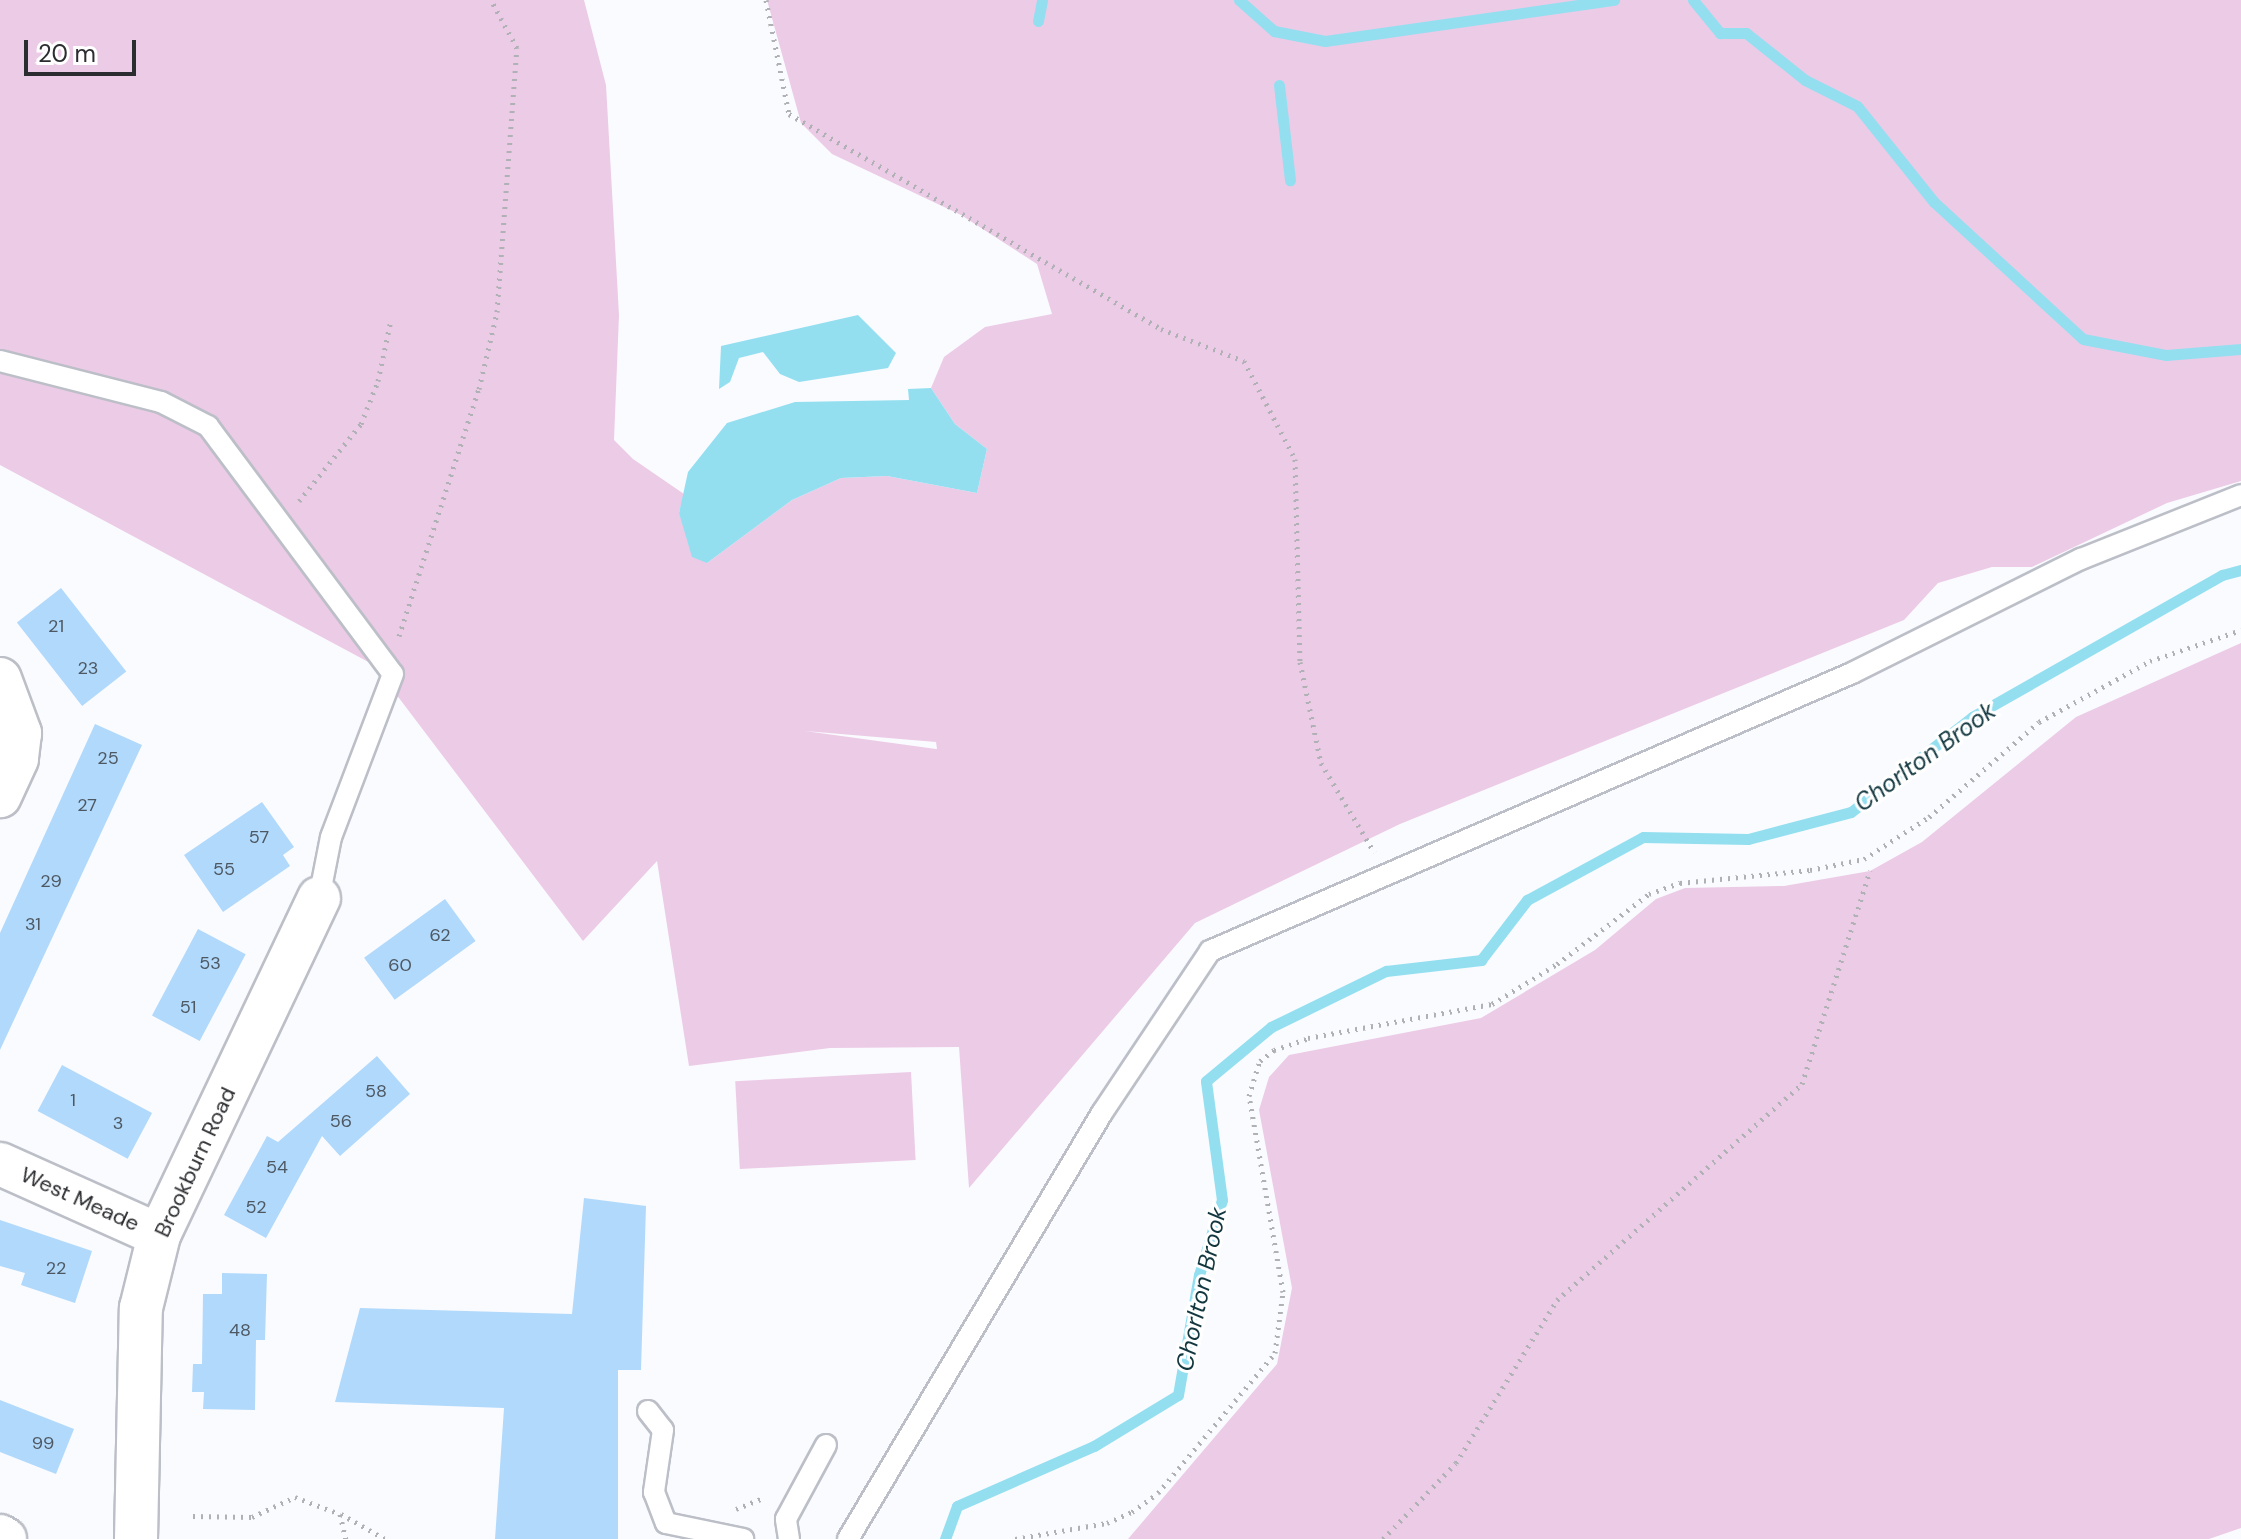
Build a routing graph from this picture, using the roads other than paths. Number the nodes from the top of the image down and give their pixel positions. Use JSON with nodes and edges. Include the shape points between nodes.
{"nodes":[{"id":1,"x":0,"y":361,"type":"edge"},
{"id":2,"x":2241,"y":495,"type":"edge"},
{"id":3,"x":0,"y":679,"type":"edge"},
{"id":4,"x":0,"y":796,"type":"edge"},
{"id":5,"x":319,"y":898,"type":"joint"},
{"id":6,"x":0,"y":1164,"type":"edge"},
{"id":7,"x":159,"y":1235,"type":"junction"},
{"id":8,"x":648,"y":1411,"type":"dead end"},
{"id":9,"x":826,"y":1445,"type":"dead end"},
{"id":10,"x":136,"y":1539,"type":"edge"},
{"id":11,"x":743,"y":1539,"type":"edge"},
{"id":12,"x":789,"y":1539,"type":"edge"},
{"id":13,"x":848,"y":1539,"type":"edge"}],
"edges":[{"from":1,"to":5,"type":"lane","via":[[185,411],[226,446],[393,674],[331,837]]},
{"from":2,"to":13,"type":"lane","via":[[2081,559],[1852,673],[1210,951],[1102,1113]]},
{"from":3,"to":4,"type":"street","via":[[20,733],[17,759]]},
{"from":5,"to":7,"type":"street","name":"Brookburn Road"},
{"from":6,"to":7,"type":"street","name":"West Meade"},
{"from":7,"to":10,"type":"street","name":"Brookburn Road","via":[[141,1308]]},
{"from":8,"to":11,"type":"lane","via":[[663,1430],[654,1492],[666,1523]]},
{"from":9,"to":12,"type":"lane","via":[[786,1519]]}]}
